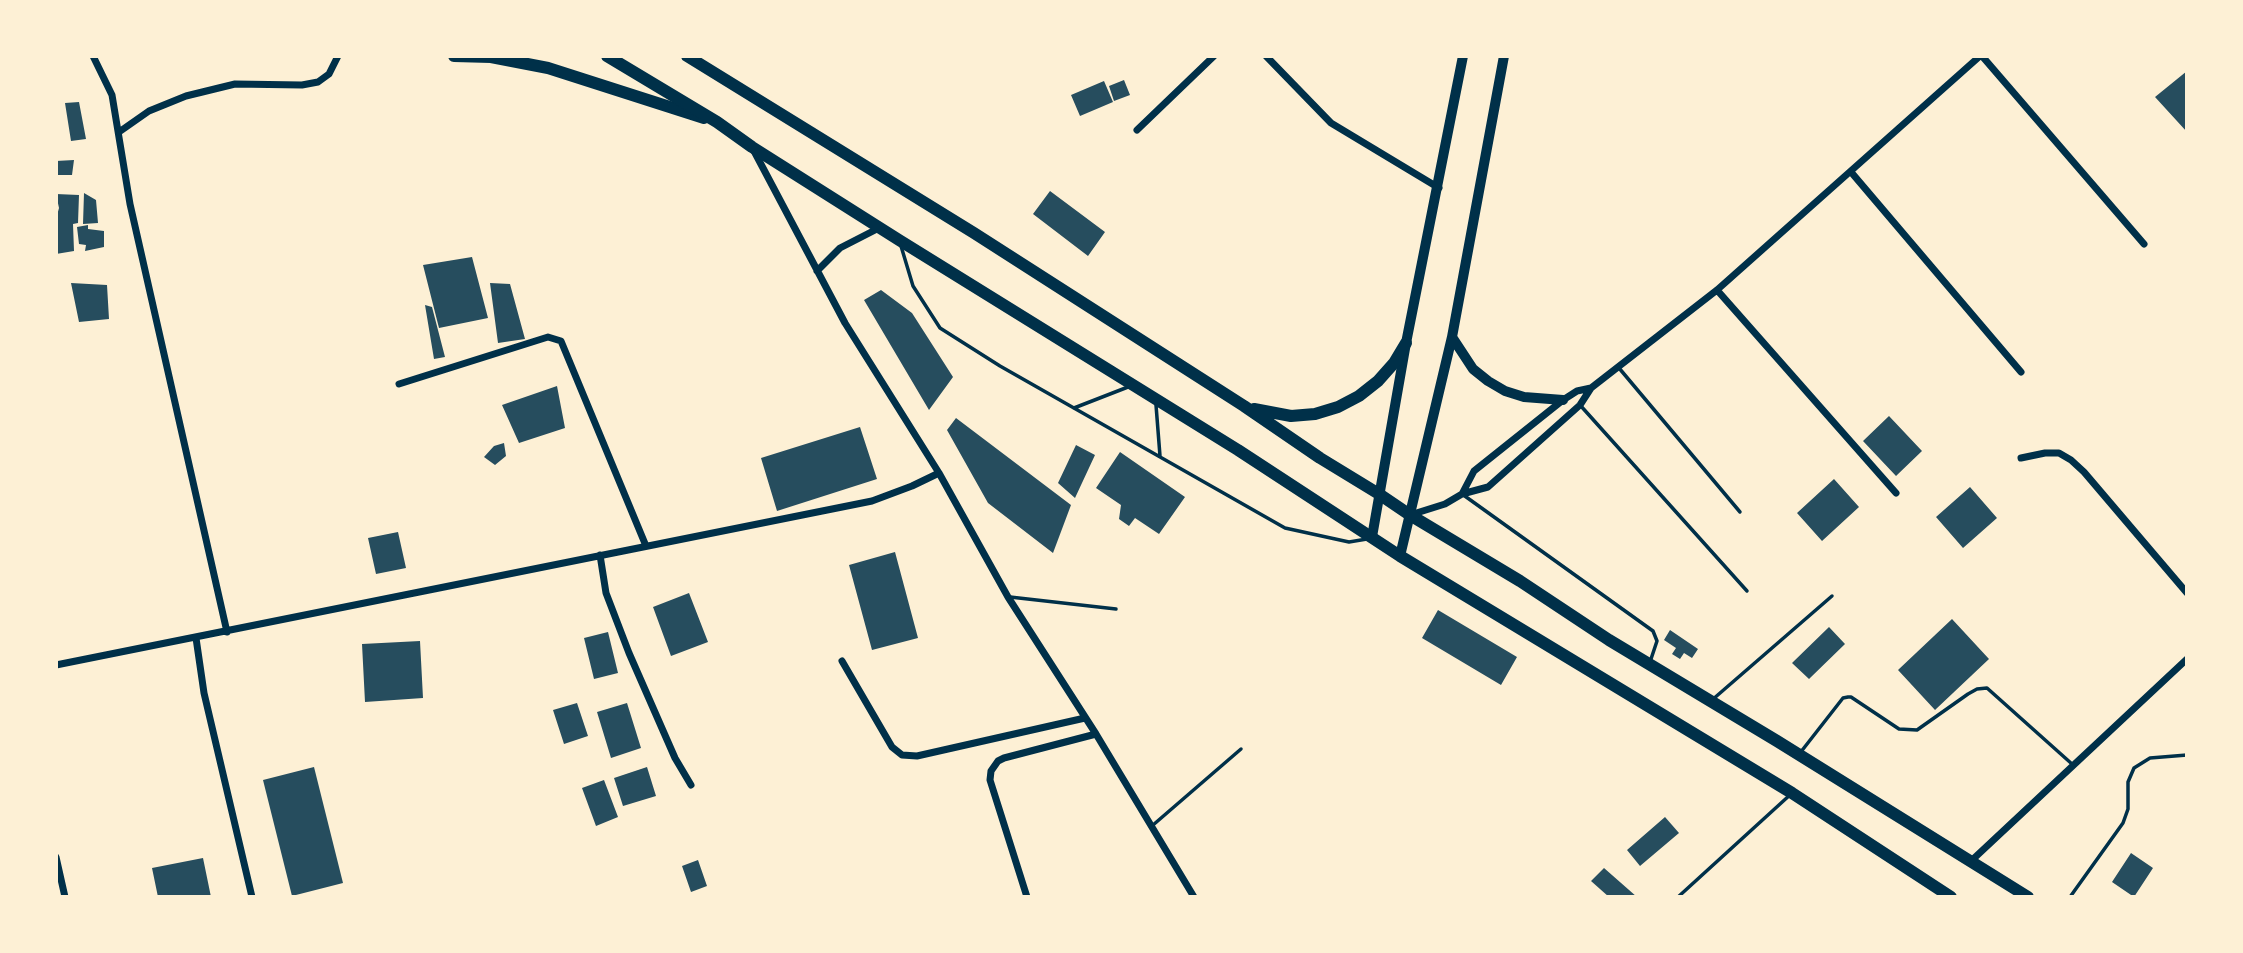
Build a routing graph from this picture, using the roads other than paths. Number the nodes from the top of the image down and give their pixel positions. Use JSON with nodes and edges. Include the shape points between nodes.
{"nodes":[{"id":1,"x":93,"y":56,"type":"edge"},
{"id":2,"x":338,"y":56,"type":"edge"},
{"id":3,"x":454,"y":56,"type":"edge"},
{"id":4,"x":607,"y":56,"type":"edge"},
{"id":5,"x":687,"y":56,"type":"edge"},
{"id":6,"x":1214,"y":56,"type":"edge"},
{"id":7,"x":1266,"y":56,"type":"edge"},
{"id":8,"x":1463,"y":56,"type":"edge"},
{"id":9,"x":1504,"y":56,"type":"edge"},
{"id":10,"x":1981,"y":56,"type":"edge"},
{"id":11,"x":717,"y":122,"type":"junction"},
{"id":12,"x":1137,"y":130,"type":"dead end"},
{"id":13,"x":120,"y":132,"type":"junction"},
{"id":14,"x":752,"y":148,"type":"junction"},
{"id":15,"x":1850,"y":172,"type":"junction"},
{"id":16,"x":1438,"y":188,"type":"junction"},
{"id":17,"x":880,"y":228,"type":"junction"},
{"id":18,"x":899,"y":240,"type":"junction"},
{"id":19,"x":2144,"y":244,"type":"dead end"},
{"id":20,"x":817,"y":271,"type":"junction"},
{"id":21,"x":1717,"y":290,"type":"junction"},
{"id":22,"x":1452,"y":337,"type":"junction"},
{"id":23,"x":1406,"y":343,"type":"junction"},
{"id":24,"x":1618,"y":367,"type":"junction"},
{"id":25,"x":2021,"y":372,"type":"dead end"},
{"id":26,"x":399,"y":384,"type":"dead end"},
{"id":27,"x":1132,"y":385,"type":"junction"},
{"id":28,"x":1591,"y":388,"type":"junction"},
{"id":29,"x":1156,"y":399,"type":"junction"},
{"id":30,"x":1563,"y":400,"type":"junction"},
{"id":31,"x":1580,"y":405,"type":"junction"},
{"id":32,"x":1244,"y":406,"type":"junction"},
{"id":33,"x":1074,"y":408,"type":"junction"},
{"id":34,"x":1160,"y":457,"type":"junction"},
{"id":35,"x":2021,"y":458,"type":"dead end"},
{"id":36,"x":939,"y":473,"type":"junction"},
{"id":37,"x":1896,"y":493,"type":"dead end"},
{"id":38,"x":1379,"y":494,"type":"junction"},
{"id":39,"x":1462,"y":494,"type":"junction"},
{"id":40,"x":1740,"y":512,"type":"dead end"},
{"id":41,"x":1410,"y":515,"type":"junction"},
{"id":42,"x":1372,"y":537,"type":"junction"},
{"id":43,"x":646,"y":546,"type":"junction"},
{"id":44,"x":600,"y":555,"type":"junction"},
{"id":45,"x":1400,"y":556,"type":"junction"},
{"id":46,"x":1747,"y":591,"type":"dead end"},
{"id":47,"x":2187,"y":593,"type":"edge"},
{"id":48,"x":1832,"y":596,"type":"dead end"},
{"id":49,"x":1008,"y":597,"type":"junction"},
{"id":50,"x":1116,"y":609,"type":"dead end"},
{"id":51,"x":227,"y":632,"type":"junction"},
{"id":52,"x":195,"y":638,"type":"junction"},
{"id":53,"x":2187,"y":659,"type":"edge"},
{"id":54,"x":842,"y":661,"type":"dead end"},
{"id":55,"x":1649,"y":664,"type":"junction"},
{"id":56,"x":56,"y":665,"type":"edge"},
{"id":57,"x":1711,"y":701,"type":"junction"},
{"id":58,"x":1085,"y":718,"type":"junction"},
{"id":59,"x":1096,"y":734,"type":"junction"},
{"id":60,"x":1241,"y":749,"type":"dead end"},
{"id":61,"x":1799,"y":754,"type":"junction"},
{"id":62,"x":2187,"y":755,"type":"edge"},
{"id":63,"x":2072,"y":764,"type":"junction"},
{"id":64,"x":691,"y":785,"type":"dead end"},
{"id":65,"x":1792,"y":793,"type":"junction"},
{"id":66,"x":1151,"y":827,"type":"junction"},
{"id":67,"x":56,"y":857,"type":"edge"},
{"id":68,"x":1970,"y":862,"type":"junction"},
{"id":69,"x":65,"y":897,"type":"edge"},
{"id":70,"x":252,"y":897,"type":"edge"},
{"id":71,"x":1027,"y":897,"type":"edge"},
{"id":72,"x":1194,"y":897,"type":"edge"},
{"id":73,"x":1678,"y":897,"type":"edge"},
{"id":74,"x":1951,"y":897,"type":"edge"},
{"id":75,"x":2028,"y":897,"type":"edge"},
{"id":76,"x":2070,"y":897,"type":"edge"}],
"edges":[{"from":1,"to":13,"type":"street","via":[[112,95]]},
{"from":2,"to":13,"type":"street","via":[[329,74],[318,82],[235,84],[186,96],[149,111]]},
{"from":3,"to":11,"type":"main road","via":[[491,57],[548,68]]},
{"from":4,"to":11,"type":"main road"},
{"from":5,"to":32,"type":"main road"},
{"from":6,"to":12,"type":"street"},
{"from":7,"to":16,"type":"street","via":[[1331,124]]},
{"from":8,"to":16,"type":"main road"},
{"from":9,"to":22,"type":"main road"},
{"from":10,"to":15,"type":"street"},
{"from":10,"to":19,"type":"street"},
{"from":11,"to":14,"type":"main road"},
{"from":13,"to":51,"type":"street","via":[[130,204]]},
{"from":14,"to":17,"type":"main road"},
{"from":14,"to":20,"type":"street"},
{"from":15,"to":21,"type":"street"},
{"from":15,"to":25,"type":"street"},
{"from":16,"to":23,"type":"main road"},
{"from":17,"to":18,"type":"main road"},
{"from":17,"to":20,"type":"street","via":[[840,248]]},
{"from":18,"to":27,"type":"main road"},
{"from":18,"to":33,"type":"lane","via":[[913,285],[940,327]]},
{"from":20,"to":36,"type":"street"},
{"from":21,"to":24,"type":"street"},
{"from":21,"to":37,"type":"street"},
{"from":22,"to":30,"type":"main road","via":[[1473,369],[1488,382],[1524,397]]},
{"from":22,"to":41,"type":"main road"},
{"from":23,"to":32,"type":"main road","via":[[1378,381],[1338,407],[1291,416]]},
{"from":23,"to":38,"type":"main road"},
{"from":24,"to":28,"type":"street"},
{"from":24,"to":40,"type":"lane"},
{"from":26,"to":43,"type":"street","via":[[548,337],[561,341]]},
{"from":27,"to":29,"type":"main road"},
{"from":27,"to":33,"type":"lane"},
{"from":28,"to":30,"type":"street"},
{"from":28,"to":31,"type":"street"},
{"from":29,"to":34,"type":"lane"},
{"from":29,"to":42,"type":"main road"},
{"from":30,"to":39,"type":"street","via":[[1474,471]]},
{"from":31,"to":39,"type":"street","via":[[1488,487]]},
{"from":31,"to":46,"type":"lane"},
{"from":32,"to":38,"type":"main road"},
{"from":33,"to":34,"type":"lane"},
{"from":34,"to":42,"type":"lane","via":[[1285,528],[1349,542]]},
{"from":35,"to":47,"type":"street","via":[[2059,453],[2071,460]]},
{"from":36,"to":43,"type":"street","via":[[872,501]]},
{"from":36,"to":49,"type":"street"},
{"from":38,"to":41,"type":"main road"},
{"from":38,"to":42,"type":"main road"},
{"from":39,"to":41,"type":"street"},
{"from":39,"to":55,"type":"lane","via":[[1653,631],[1657,641]]},
{"from":41,"to":45,"type":"main road"},
{"from":41,"to":55,"type":"main road"},
{"from":42,"to":45,"type":"main road"},
{"from":43,"to":44,"type":"street"},
{"from":44,"to":51,"type":"street"},
{"from":44,"to":64,"type":"street","via":[[607,593],[629,653]]},
{"from":45,"to":65,"type":"main road"},
{"from":48,"to":57,"type":"lane"},
{"from":49,"to":50,"type":"lane"},
{"from":49,"to":58,"type":"street"},
{"from":51,"to":52,"type":"street"},
{"from":52,"to":56,"type":"street"},
{"from":52,"to":70,"type":"street"},
{"from":53,"to":63,"type":"street"},
{"from":54,"to":58,"type":"street","via":[[892,747],[902,755],[917,756]]},
{"from":55,"to":57,"type":"main road"},
{"from":57,"to":61,"type":"main road"},
{"from":58,"to":59,"type":"street"},
{"from":59,"to":66,"type":"street"},
{"from":59,"to":71,"type":"street","via":[[1004,758],[991,771]]},
{"from":60,"to":66,"type":"lane"},
{"from":61,"to":63,"type":"lane","via":[[1843,698],[1851,697],[1899,729],[1917,730],[1968,694],[1987,688]]},
{"from":61,"to":68,"type":"main road"},
{"from":62,"to":76,"type":"lane","via":[[2150,758],[2134,768],[2123,823]]},
{"from":63,"to":68,"type":"street"},
{"from":65,"to":73,"type":"lane"},
{"from":65,"to":74,"type":"main road"},
{"from":66,"to":72,"type":"street"},
{"from":67,"to":69,"type":"street"},
{"from":68,"to":75,"type":"main road"}]}
